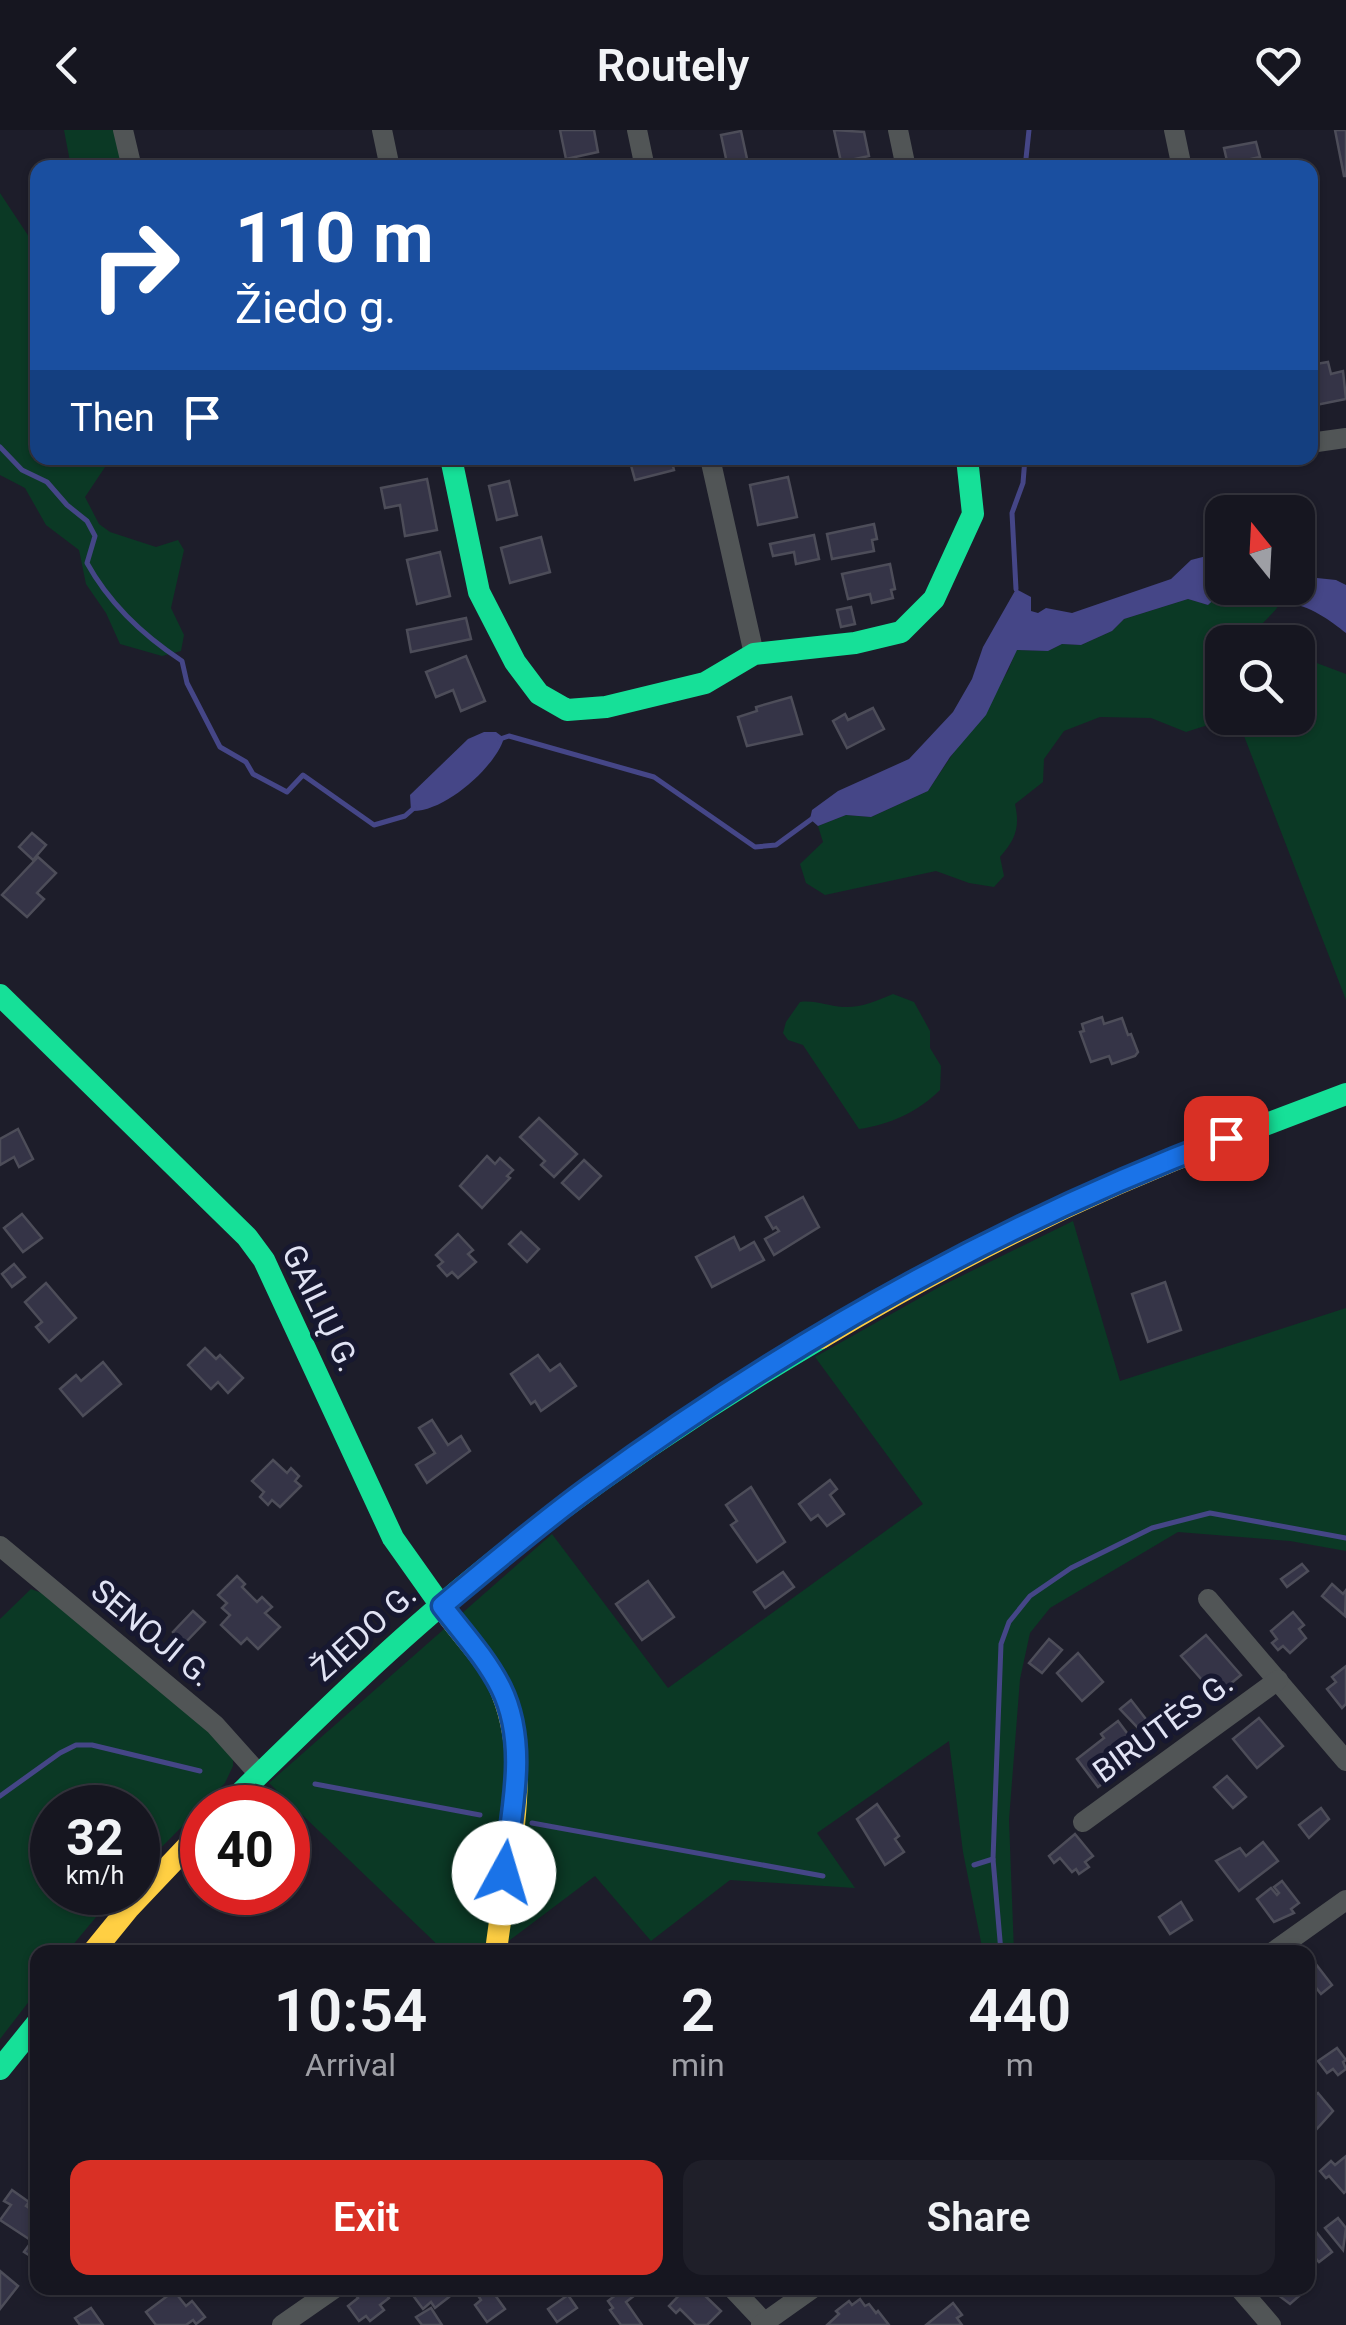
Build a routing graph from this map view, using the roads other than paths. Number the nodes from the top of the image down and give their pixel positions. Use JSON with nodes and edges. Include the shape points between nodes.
{"nodes":[{"id":1,"x":123,"y":130,"type":"edge"},
{"id":2,"x":382,"y":130,"type":"edge"},
{"id":3,"x":637,"y":130,"type":"edge"},
{"id":4,"x":898,"y":130,"type":"edge"},
{"id":5,"x":1174,"y":130,"type":"edge"},
{"id":6,"x":130,"y":160,"type":"edge"},
{"id":7,"x":388,"y":160,"type":"edge"},
{"id":8,"x":643,"y":160,"type":"edge"},
{"id":9,"x":904,"y":160,"type":"edge"},
{"id":10,"x":1180,"y":160,"type":"edge"},
{"id":11,"x":1346,"y":438,"type":"edge"},
{"id":12,"x":1318,"y":442,"type":"edge"},
{"id":13,"x":452,"y":465,"type":"edge"},
{"id":14,"x":712,"y":465,"type":"edge"},
{"id":15,"x":968,"y":465,"type":"edge"},
{"id":16,"x":754,"y":654,"type":"junction"},
{"id":17,"x":0,"y":995,"type":"edge"},
{"id":18,"x":1346,"y":1094,"type":"edge"},
{"id":19,"x":0,"y":1546,"type":"edge"},
{"id":20,"x":1208,"y":1599,"type":"dead end"},
{"id":21,"x":442,"y":1606,"type":"junction"},
{"id":22,"x":1278,"y":1680,"type":"junction"},
{"id":23,"x":1346,"y":1761,"type":"edge"},
{"id":24,"x":258,"y":1773,"type":"junction"},
{"id":25,"x":247,"y":1785,"type":"edge"},
{"id":26,"x":1084,"y":1822,"type":"dead end"},
{"id":27,"x":180,"y":1854,"type":"edge"},
{"id":28,"x":1346,"y":1900,"type":"edge"},
{"id":29,"x":99,"y":1945,"type":"edge"},
{"id":30,"x":497,"y":1945,"type":"edge"},
{"id":31,"x":1283,"y":1945,"type":"edge"},
{"id":32,"x":30,"y":2032,"type":"edge"},
{"id":33,"x":0,"y":2069,"type":"edge"},
{"id":34,"x":325,"y":2295,"type":"edge"},
{"id":35,"x":738,"y":2295,"type":"edge"},
{"id":36,"x":803,"y":2295,"type":"edge"},
{"id":37,"x":1245,"y":2295,"type":"edge"},
{"id":38,"x":764,"y":2324,"type":"edge"},
{"id":39,"x":282,"y":2325,"type":"edge"},
{"id":40,"x":1270,"y":2325,"type":"edge"}],
"edges":[{"from":1,"to":6,"type":"street"},
{"from":2,"to":7,"type":"street"},
{"from":3,"to":8,"type":"street"},
{"from":4,"to":9,"type":"street"},
{"from":5,"to":10,"type":"street"},
{"from":11,"to":12,"type":"street"},
{"from":13,"to":16,"type":"street","via":[[479,592],[539,694],[567,710],[606,706],[705,683]]},
{"from":14,"to":16,"type":"street"},
{"from":15,"to":16,"type":"street","via":[[973,514],[934,599],[901,632]]},
{"from":17,"to":21,"type":"street","name":"GAILIŲ G.","via":[[264,1260],[393,1538]]},
{"from":18,"to":21,"type":"street","name":"ŽIEDO G.","via":[[1118,1182],[824,1332],[604,1477]]},
{"from":19,"to":24,"type":"street","name":"SENOJI G.","via":[[214,1725]]},
{"from":20,"to":22,"type":"street","name":"BIRUTĖS G."},
{"from":21,"to":24,"type":"street","name":"ŽIEDO G."},
{"from":21,"to":30,"type":"street","name":"GAILIŲ G.","via":[[501,1689],[515,1734]]},
{"from":22,"to":23,"type":"street","name":"BIRUTĖS G."},
{"from":22,"to":26,"type":"street","name":"BIRUTĖS G."},
{"from":24,"to":25,"type":"street","name":"ŽIEDO G."},
{"from":27,"to":29,"type":"street"},
{"from":28,"to":31,"type":"street"},
{"from":32,"to":33,"type":"street"},
{"from":34,"to":39,"type":"street"},
{"from":35,"to":38,"type":"street"},
{"from":36,"to":38,"type":"street"},
{"from":37,"to":40,"type":"street"}]}
